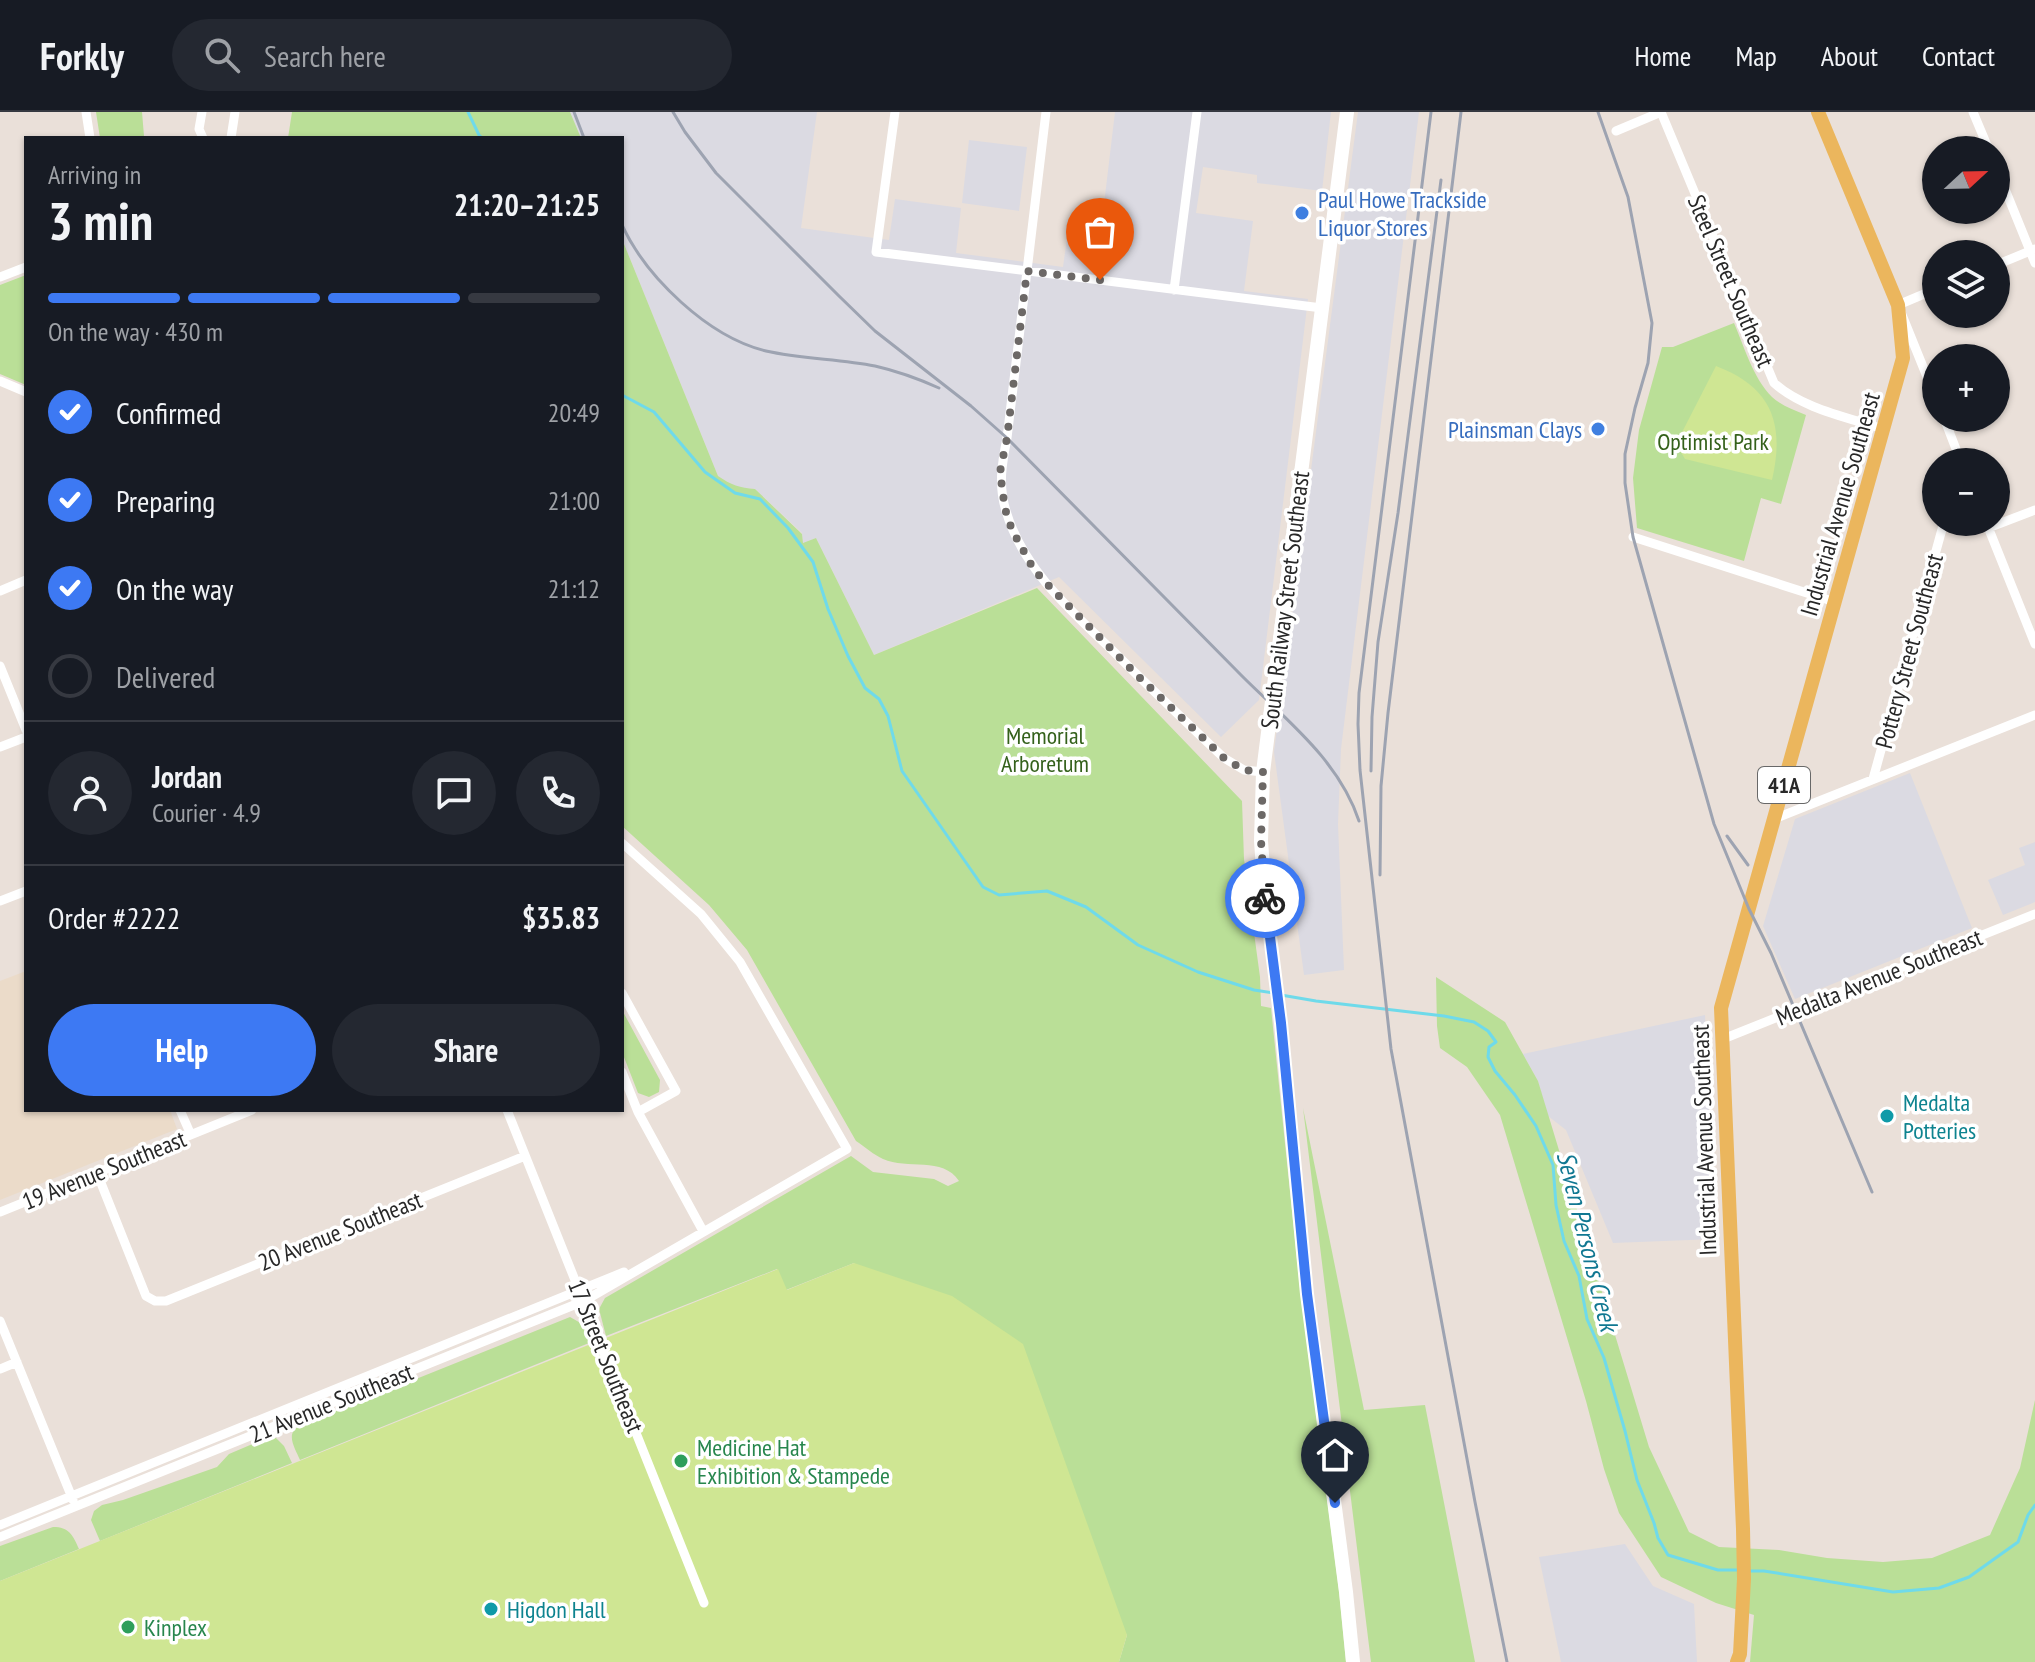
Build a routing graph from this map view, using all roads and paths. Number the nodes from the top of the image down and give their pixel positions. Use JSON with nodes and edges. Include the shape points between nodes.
{"nodes":[{"id":1,"x":86,"y":112,"type":"edge"},
{"id":2,"x":202,"y":112,"type":"edge"},
{"id":3,"x":235,"y":112,"type":"edge"},
{"id":4,"x":895,"y":112,"type":"edge"},
{"id":5,"x":1046,"y":112,"type":"edge"},
{"id":6,"x":1197,"y":112,"type":"edge"},
{"id":7,"x":1344,"y":112,"type":"edge"},
{"id":8,"x":1661,"y":112,"type":"edge"},
{"id":9,"x":1818,"y":112,"type":"edge"},
{"id":10,"x":1973,"y":112,"type":"edge"},
{"id":11,"x":1616,"y":131,"type":"dead end"},
{"id":12,"x":90,"y":136,"type":"edge"},
{"id":13,"x":202,"y":136,"type":"edge"},
{"id":14,"x":231,"y":136,"type":"edge"},
{"id":15,"x":1983,"y":136,"type":"edge"},
{"id":16,"x":2010,"y":199,"type":"edge"},
{"id":17,"x":2032,"y":250,"type":"edge"},
{"id":18,"x":2010,"y":259,"type":"edge"},
{"id":19,"x":2035,"y":263,"type":"edge"},
{"id":20,"x":24,"y":268,"type":"edge"},
{"id":21,"x":1027,"y":271,"type":"junction"},
{"id":22,"x":0,"y":277,"type":"edge"},
{"id":23,"x":1174,"y":290,"type":"junction"},
{"id":24,"x":1922,"y":295,"type":"edge"},
{"id":25,"x":1898,"y":305,"type":"junction"},
{"id":26,"x":1322,"y":308,"type":"junction"},
{"id":27,"x":1922,"y":364,"type":"edge"},
{"id":28,"x":0,"y":381,"type":"edge"},
{"id":29,"x":24,"y":391,"type":"edge"},
{"id":30,"x":1883,"y":429,"type":"junction"},
{"id":31,"x":2035,"y":510,"type":"edge"},
{"id":32,"x":2010,"y":518,"type":"edge"},
{"id":33,"x":1940,"y":536,"type":"edge"},
{"id":34,"x":1991,"y":536,"type":"edge"},
{"id":35,"x":1633,"y":537,"type":"dead end"},
{"id":36,"x":24,"y":581,"type":"edge"},
{"id":37,"x":0,"y":591,"type":"edge"},
{"id":38,"x":1835,"y":602,"type":"junction"},
{"id":39,"x":2035,"y":644,"type":"edge"},
{"id":40,"x":0,"y":666,"type":"edge"},
{"id":41,"x":2035,"y":715,"type":"edge"},
{"id":42,"x":24,"y":725,"type":"edge"},
{"id":43,"x":24,"y":738,"type":"edge"},
{"id":44,"x":0,"y":747,"type":"edge"},
{"id":45,"x":1263,"y":772,"type":"junction"},
{"id":46,"x":1873,"y":779,"type":"junction"},
{"id":47,"x":1774,"y":819,"type":"junction"},
{"id":48,"x":624,"y":845,"type":"edge"},
{"id":49,"x":24,"y":892,"type":"edge"},
{"id":50,"x":0,"y":901,"type":"edge"},
{"id":51,"x":2035,"y":914,"type":"edge"},
{"id":52,"x":624,"y":997,"type":"edge"},
{"id":53,"x":1723,"y":1039,"type":"junction"},
{"id":54,"x":624,"y":1077,"type":"edge"},
{"id":55,"x":181,"y":1112,"type":"edge"},
{"id":56,"x":247,"y":1112,"type":"edge"},
{"id":57,"x":508,"y":1112,"type":"edge"},
{"id":58,"x":638,"y":1112,"type":"junction"},
{"id":59,"x":191,"y":1135,"type":"junction"},
{"id":60,"x":525,"y":1156,"type":"junction"},
{"id":61,"x":97,"y":1173,"type":"junction"},
{"id":62,"x":0,"y":1212,"type":"edge"},
{"id":63,"x":703,"y":1231,"type":"junction"},
{"id":64,"x":656,"y":1258,"type":"junction"},
{"id":65,"x":579,"y":1291,"type":"junction"},
{"id":66,"x":584,"y":1301,"type":"junction"},
{"id":67,"x":0,"y":1321,"type":"edge"},
{"id":68,"x":17,"y":1362,"type":"junction"},
{"id":69,"x":0,"y":1369,"type":"edge"},
{"id":70,"x":73,"y":1501,"type":"junction"},
{"id":71,"x":0,"y":1525,"type":"edge"},
{"id":72,"x":0,"y":1537,"type":"edge"},
{"id":73,"x":704,"y":1603,"type":"dead end"},
{"id":74,"x":1353,"y":1662,"type":"edge"},
{"id":75,"x":1737,"y":1662,"type":"edge"}],
"edges":[{"from":1,"to":12,"type":"street"},
{"from":2,"to":13,"type":"street"},
{"from":3,"to":14,"type":"street"},
{"from":4,"to":21,"type":"street","via":[[876,252]]},
{"from":5,"to":21,"type":"street"},
{"from":6,"to":23,"type":"street"},
{"from":7,"to":26,"type":"street","name":"South Railway Street Southeast"},
{"from":8,"to":11,"type":"street"},
{"from":8,"to":30,"type":"street","name":"Steel Street Southeast","via":[[1774,383],[1813,406]]},
{"from":9,"to":25,"type":"main road","number":"41A"},
{"from":10,"to":15,"type":"street"},
{"from":16,"to":17,"type":"street"},
{"from":17,"to":18,"type":"street"},
{"from":17,"to":19,"type":"street"},
{"from":20,"to":22,"type":"street"},
{"from":21,"to":23,"type":"street"},
{"from":21,"to":45,"type":"street","via":[[1000,472],[1012,530],[1043,580],[1160,698],[1231,764]]},
{"from":23,"to":26,"type":"street"},
{"from":24,"to":25,"type":"street"},
{"from":25,"to":27,"type":"street"},
{"from":25,"to":30,"type":"main road","name":"Industrial Avenue Southeast","number":"41A","via":[[1903,358]]},
{"from":26,"to":45,"type":"street","name":"South Railway Street Southeast"},
{"from":28,"to":29,"type":"street"},
{"from":30,"to":38,"type":"main road","name":"Industrial Avenue Southeast","number":"41A"},
{"from":31,"to":32,"type":"street"},
{"from":33,"to":46,"type":"street","name":"Pottery Street Southeast"},
{"from":34,"to":39,"type":"street"},
{"from":35,"to":38,"type":"street"},
{"from":36,"to":37,"type":"street"},
{"from":38,"to":47,"type":"main road","name":"Industrial Avenue Southeast","number":"41A"},
{"from":40,"to":42,"type":"street"},
{"from":41,"to":46,"type":"street"},
{"from":43,"to":44,"type":"street"},
{"from":45,"to":74,"type":"street","name":"South Railway Street Southeast","via":[[1265,896]]},
{"from":46,"to":47,"type":"street"},
{"from":47,"to":53,"type":"main road","name":"Industrial Avenue Southeast","number":"41A","via":[[1721,1008]]},
{"from":48,"to":63,"type":"street","name":"21 Avenue Southeast","via":[[701,914],[740,962],[847,1149]]},
{"from":49,"to":50,"type":"street"},
{"from":51,"to":53,"type":"street","name":"Medalta Avenue Southeast"},
{"from":52,"to":58,"type":"street","via":[[676,1091]]},
{"from":53,"to":75,"type":"main road","name":"Industrial Avenue Southeast","number":"41A","via":[[1743,1529]]},
{"from":54,"to":58,"type":"street"},
{"from":55,"to":59,"type":"street"},
{"from":56,"to":59,"type":"street","name":"19 Avenue Southeast"},
{"from":57,"to":60,"type":"street","name":"17 Street Southeast"},
{"from":58,"to":63,"type":"street"},
{"from":59,"to":61,"type":"street","name":"19 Avenue Southeast"},
{"from":60,"to":61,"type":"street","name":"20 Avenue Southeast","via":[[166,1301],[146,1296]]},
{"from":60,"to":65,"type":"street","name":"17 Street Southeast"},
{"from":61,"to":62,"type":"street","name":"19 Avenue Southeast"},
{"from":63,"to":64,"type":"street","name":"21 Avenue Southeast"},
{"from":64,"to":65,"type":"street","name":"21 Avenue Southeast"},
{"from":64,"to":66,"type":"street","name":"21 Avenue Southeast"},
{"from":65,"to":66,"type":"street","name":"17 Street Southeast"},
{"from":65,"to":70,"type":"street","name":"21 Avenue Southeast"},
{"from":66,"to":70,"type":"street","name":"21 Avenue Southeast"},
{"from":66,"to":73,"type":"street","name":"17 Street Southeast"},
{"from":67,"to":68,"type":"street"},
{"from":68,"to":69,"type":"street"},
{"from":68,"to":70,"type":"street"},
{"from":70,"to":71,"type":"street","name":"21 Avenue Southeast"},
{"from":70,"to":72,"type":"street","name":"21 Avenue Southeast"}]}
